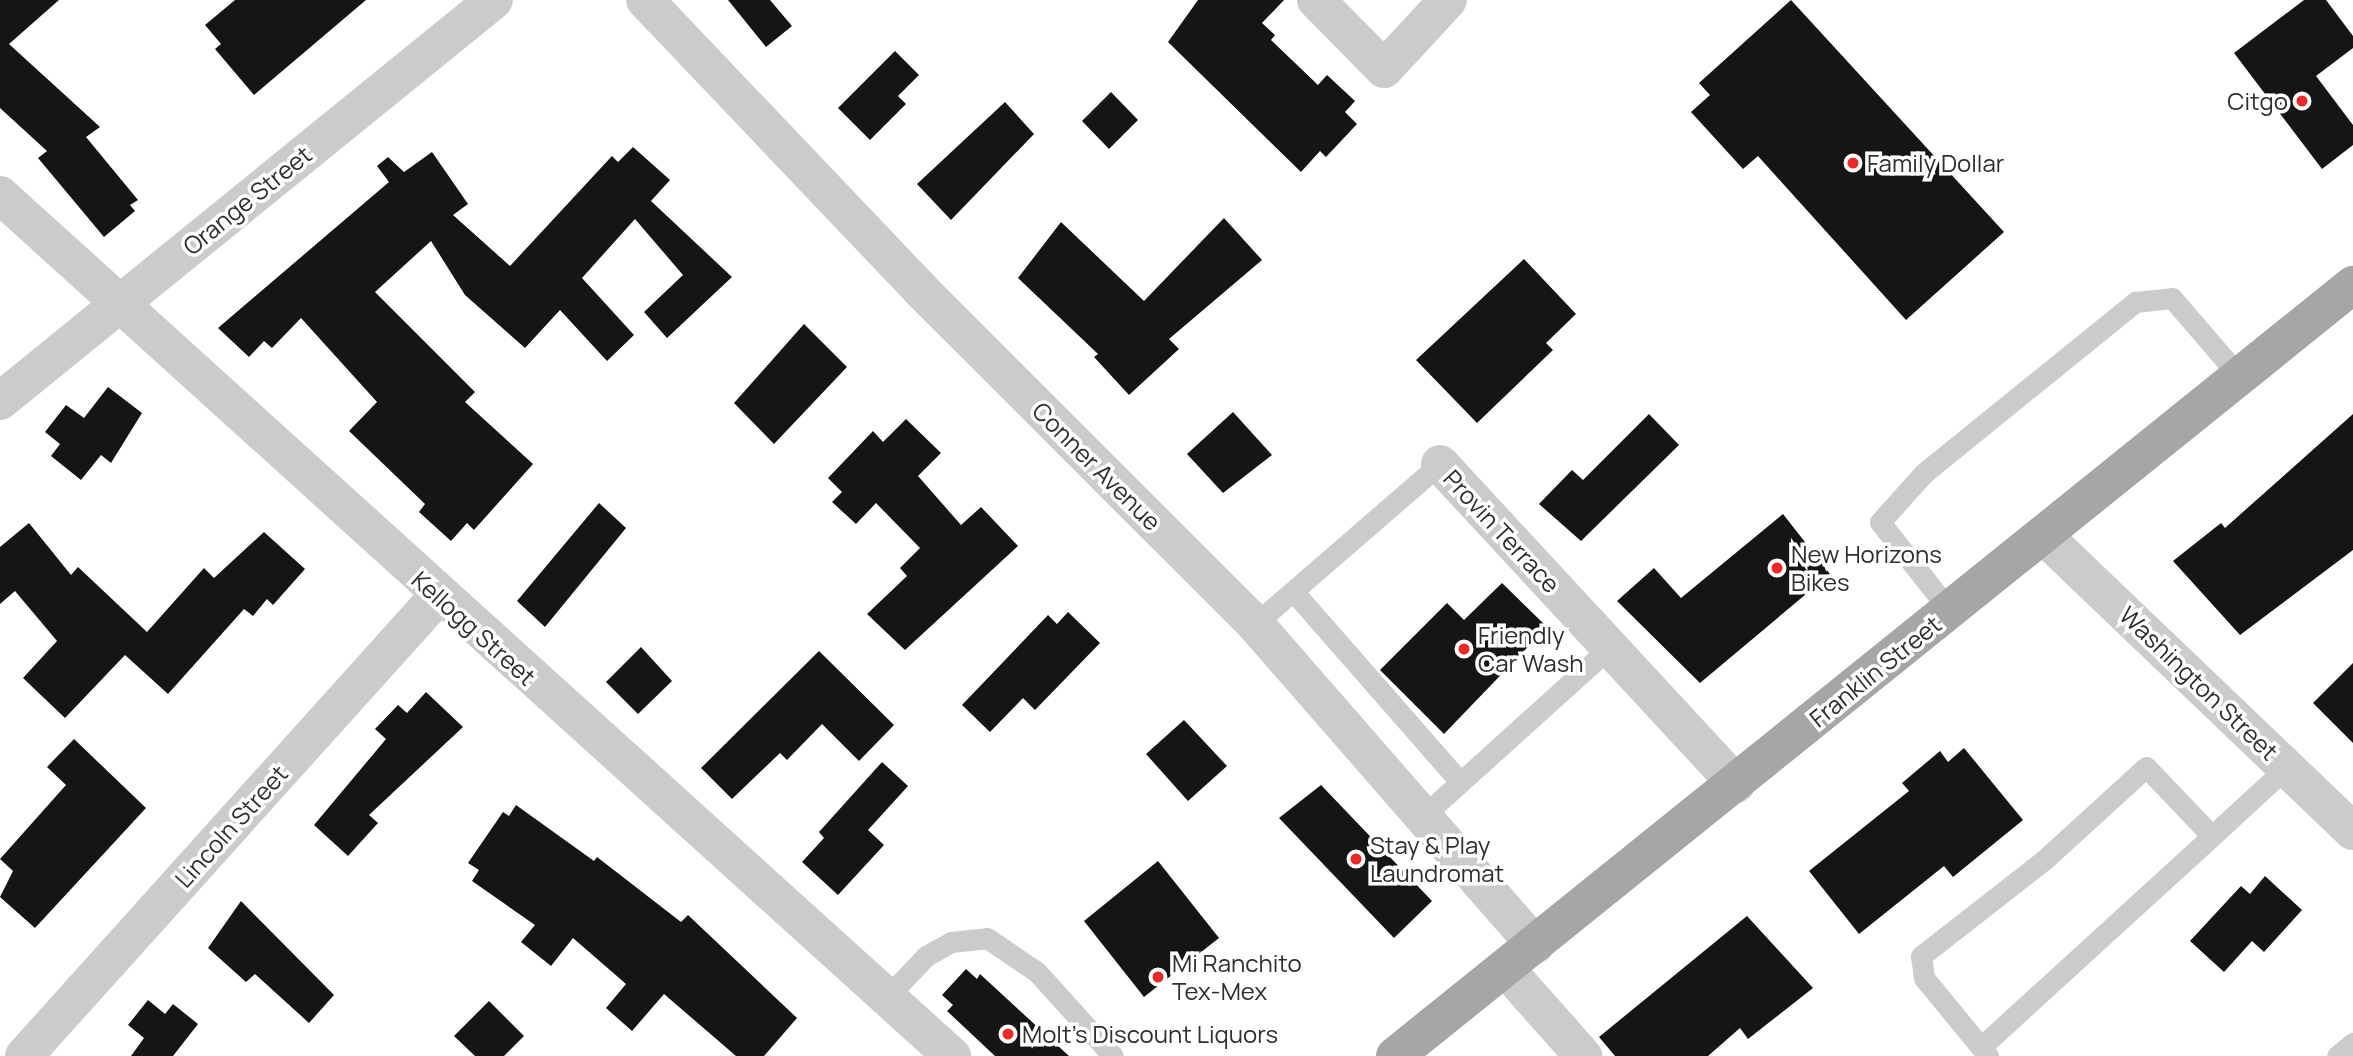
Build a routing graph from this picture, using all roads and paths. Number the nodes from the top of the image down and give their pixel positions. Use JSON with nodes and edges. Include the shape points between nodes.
{"nodes":[{"id":1,"x":494,"y":0,"type":"edge"},
{"id":2,"x":645,"y":0,"type":"edge"},
{"id":3,"x":1316,"y":0,"type":"edge"},
{"id":4,"x":1448,"y":0,"type":"edge"},
{"id":5,"x":0,"y":195,"type":"edge"},
{"id":6,"x":2353,"y":285,"type":"edge"},
{"id":7,"x":121,"y":302,"type":"junction"},
{"id":8,"x":2240,"y":377,"type":"junction"},
{"id":9,"x":0,"y":401,"type":"edge"},
{"id":10,"x":1440,"y":464,"type":"joint"},
{"id":11,"x":2044,"y":536,"type":"junction"},
{"id":12,"x":1293,"y":592,"type":"junction"},
{"id":13,"x":438,"y":597,"type":"junction"},
{"id":14,"x":1950,"y":611,"type":"junction"},
{"id":15,"x":1255,"y":624,"type":"junction"},
{"id":16,"x":1610,"y":647,"type":"junction"},
{"id":17,"x":2287,"y":767,"type":"junction"},
{"id":18,"x":1461,"y":782,"type":"junction"},
{"id":19,"x":1736,"y":783,"type":"junction"},
{"id":20,"x":1422,"y":817,"type":"junction"},
{"id":21,"x":2353,"y":831,"type":"edge"},
{"id":22,"x":2213,"y":836,"type":"junction"},
{"id":23,"x":1520,"y":957,"type":"junction"},
{"id":24,"x":887,"y":997,"type":"junction"},
{"id":25,"x":2353,"y":1043,"type":"edge"},
{"id":26,"x":1985,"y":1051,"type":"edge"},
{"id":27,"x":24,"y":1056,"type":"edge"},
{"id":28,"x":952,"y":1056,"type":"edge"},
{"id":29,"x":1113,"y":1056,"type":"edge"},
{"id":30,"x":1395,"y":1056,"type":"edge"},
{"id":31,"x":1583,"y":1056,"type":"edge"},
{"id":32,"x":2337,"y":1056,"type":"edge"}],
"edges":[{"from":1,"to":7,"type":"street","name":"Orange Street"},
{"from":2,"to":15,"type":"street","name":"Conner Avenue","via":[[920,289]]},
{"from":3,"to":4,"type":"street","via":[[1384,69]]},
{"from":5,"to":7,"type":"street","name":"Kellogg Street"},
{"from":6,"to":8,"type":"main road","name":"Franklin Street"},
{"from":7,"to":9,"type":"street","name":"Orange Street"},
{"from":7,"to":13,"type":"street","name":"Kellogg Street"},
{"from":8,"to":11,"type":"main road","name":"Franklin Street"},
{"from":8,"to":14,"type":"lane","via":[[2172,298],[2135,302],[1924,473],[1880,522]]},
{"from":10,"to":12,"type":"lane"},
{"from":10,"to":16,"type":"street","name":"Provin Terrace"},
{"from":11,"to":14,"type":"main road","name":"Franklin Street"},
{"from":11,"to":17,"type":"street","name":"Washington Street"},
{"from":12,"to":15,"type":"lane"},
{"from":12,"to":18,"type":"lane"},
{"from":13,"to":24,"type":"street","name":"Kellogg Street"},
{"from":13,"to":27,"type":"street","name":"Lincoln Street"},
{"from":14,"to":19,"type":"main road","name":"Franklin Street"},
{"from":15,"to":20,"type":"street","name":"Conner Avenue"},
{"from":16,"to":18,"type":"lane"},
{"from":16,"to":19,"type":"street","name":"Provin Terrace"},
{"from":17,"to":21,"type":"street","name":"Washington Street"},
{"from":17,"to":22,"type":"lane"},
{"from":18,"to":20,"type":"lane"},
{"from":19,"to":23,"type":"main road","name":"Franklin Street"},
{"from":20,"to":23,"type":"street","name":"Conner Avenue"},
{"from":22,"to":26,"type":"lane"},
{"from":22,"to":26,"type":"lane","via":[[2146,767],[2044,860],[1921,956],[1924,978]]},
{"from":23,"to":30,"type":"main road","name":"Franklin Street"},
{"from":23,"to":31,"type":"street","name":"Conner Avenue"},
{"from":24,"to":28,"type":"street","name":"Kellogg Street"},
{"from":24,"to":29,"type":"lane","via":[[926,956],[951,942],[987,938],[1037,972]]},
{"from":25,"to":32,"type":"lane"}]}
